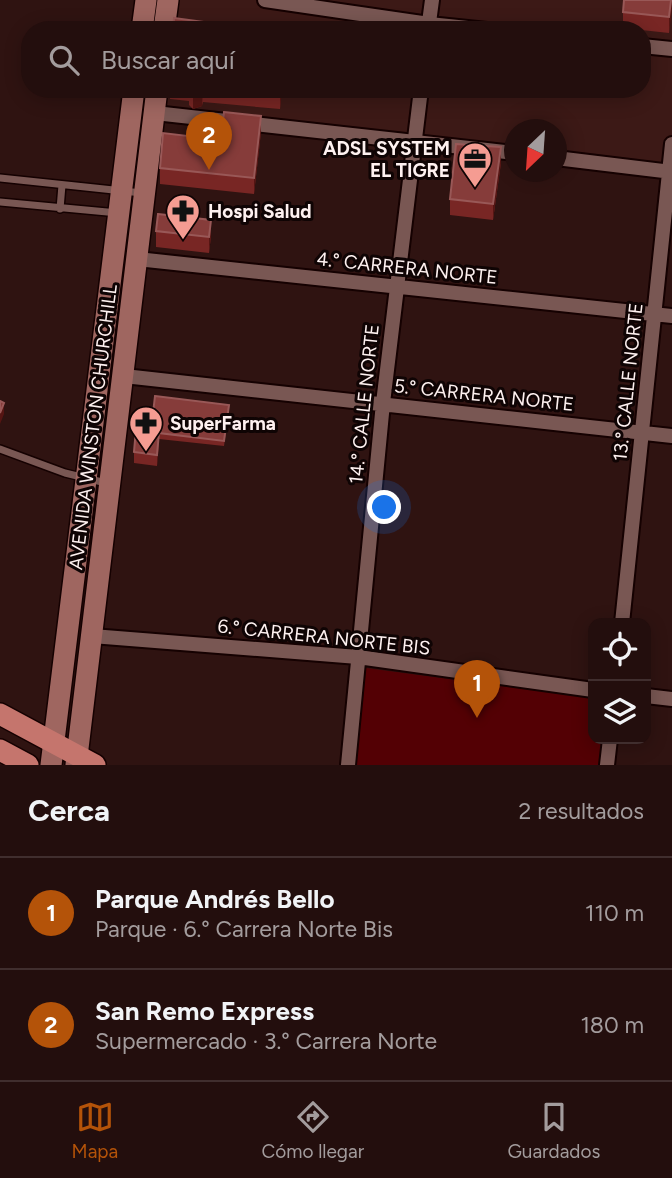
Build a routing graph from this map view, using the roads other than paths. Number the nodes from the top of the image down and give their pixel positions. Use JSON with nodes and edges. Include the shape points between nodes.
{"nodes":[{"id":1,"x":146,"y":0,"type":"edge"},
{"id":2,"x":168,"y":0,"type":"edge"},
{"id":3,"x":265,"y":0,"type":"edge"},
{"id":4,"x":432,"y":0,"type":"edge"},
{"id":5,"x":143,"y":21,"type":"edge"},
{"id":6,"x":165,"y":21,"type":"edge"},
{"id":7,"x":392,"y":21,"type":"edge"},
{"id":8,"x":429,"y":21,"type":"edge"},
{"id":9,"x":651,"y":47,"type":"edge"},
{"id":10,"x":672,"y":49,"type":"edge"},
{"id":11,"x":133,"y":98,"type":"edge"},
{"id":12,"x":156,"y":98,"type":"edge"},
{"id":13,"x":420,"y":98,"type":"edge"},
{"id":14,"x":155,"y":113,"type":"junction"},
{"id":15,"x":415,"y":141,"type":"junction"},
{"id":16,"x":672,"y":144,"type":"edge"},
{"id":17,"x":504,"y":152,"type":"edge"},
{"id":18,"x":567,"y":159,"type":"edge"},
{"id":19,"x":671,"y":172,"type":"edge"},
{"id":20,"x":0,"y":178,"type":"edge"},
{"id":21,"x":62,"y":186,"type":"junction"},
{"id":22,"x":121,"y":191,"type":"junction"},
{"id":23,"x":145,"y":194,"type":"junction"},
{"id":24,"x":0,"y":202,"type":"edge"},
{"id":25,"x":60,"y":209,"type":"junction"},
{"id":26,"x":118,"y":213,"type":"junction"},
{"id":27,"x":143,"y":215,"type":"junction"},
{"id":28,"x":137,"y":259,"type":"junction"},
{"id":29,"x":396,"y":285,"type":"junction"},
{"id":30,"x":654,"y":314,"type":"junction"},
{"id":31,"x":672,"y":316,"type":"edge"},
{"id":32,"x":124,"y":376,"type":"junction"},
{"id":33,"x":383,"y":403,"type":"junction"},
{"id":34,"x":642,"y":432,"type":"junction"},
{"id":35,"x":672,"y":436,"type":"edge"},
{"id":36,"x":0,"y":449,"type":"edge"},
{"id":37,"x":86,"y":480,"type":"junction"},
{"id":38,"x":111,"y":483,"type":"junction"},
{"id":39,"x":623,"y":618,"type":"edge"},
{"id":40,"x":92,"y":636,"type":"junction"},
{"id":41,"x":358,"y":657,"type":"junction"},
{"id":42,"x":588,"y":689,"type":"edge"},
{"id":43,"x":651,"y":697,"type":"edge"},
{"id":44,"x":672,"y":699,"type":"edge"},
{"id":45,"x":0,"y":714,"type":"edge"},
{"id":46,"x":54,"y":743,"type":"junction"},
{"id":47,"x":609,"y":744,"type":"edge"},
{"id":48,"x":0,"y":750,"type":"edge"},
{"id":49,"x":83,"y":762,"type":"edge"},
{"id":50,"x":28,"y":765,"type":"edge"},
{"id":51,"x":51,"y":765,"type":"edge"},
{"id":52,"x":348,"y":765,"type":"edge"},
{"id":53,"x":607,"y":765,"type":"edge"}],
"edges":[{"from":1,"to":5,"type":"street"},
{"from":2,"to":6,"type":"street"},
{"from":3,"to":7,"type":"street"},
{"from":4,"to":8,"type":"street"},
{"from":9,"to":10,"type":"street"},
{"from":11,"to":22,"type":"street","name":"AVENIDA WINSTON CHURCHILL"},
{"from":12,"to":14,"type":"street","name":"AVENIDA WINSTON CHURCHILL"},
{"from":13,"to":15,"type":"street","name":"14.° CALLE NORTE"},
{"from":14,"to":15,"type":"street"},
{"from":14,"to":23,"type":"street","name":"AVENIDA WINSTON CHURCHILL"},
{"from":15,"to":17,"type":"street"},
{"from":15,"to":29,"type":"street","name":"14.° CALLE NORTE"},
{"from":16,"to":19,"type":"street","name":"13.° CALLE NORTE"},
{"from":18,"to":19,"type":"street"},
{"from":19,"to":30,"type":"street","name":"13.° CALLE NORTE"},
{"from":20,"to":21,"type":"lane"},
{"from":21,"to":22,"type":"lane"},
{"from":21,"to":25,"type":"lane"},
{"from":22,"to":23,"type":"lane"},
{"from":22,"to":26,"type":"street","name":"AVENIDA WINSTON CHURCHILL"},
{"from":23,"to":27,"type":"street","name":"AVENIDA WINSTON CHURCHILL"},
{"from":24,"to":25,"type":"lane"},
{"from":25,"to":26,"type":"lane"},
{"from":26,"to":27,"type":"lane"},
{"from":26,"to":37,"type":"street","name":"AVENIDA WINSTON CHURCHILL"},
{"from":27,"to":28,"type":"street","name":"AVENIDA WINSTON CHURCHILL"},
{"from":28,"to":29,"type":"street","name":"4.° CARRERA NORTE"},
{"from":28,"to":32,"type":"street","name":"AVENIDA WINSTON CHURCHILL"},
{"from":29,"to":30,"type":"street","name":"4.° CARRERA NORTE"},
{"from":29,"to":33,"type":"street","name":"14.° CALLE NORTE"},
{"from":30,"to":31,"type":"street","name":"4.° CARRERA NORTE"},
{"from":30,"to":34,"type":"street","name":"13.° CALLE NORTE"},
{"from":32,"to":33,"type":"street","name":"5.° CARRERA NORTE"},
{"from":32,"to":38,"type":"street","name":"AVENIDA WINSTON CHURCHILL"},
{"from":33,"to":34,"type":"street","name":"5.° CARRERA NORTE"},
{"from":33,"to":41,"type":"street","name":"14.° CALLE NORTE"},
{"from":34,"to":35,"type":"street","name":"5.° CARRERA NORTE"},
{"from":34,"to":39,"type":"street","name":"13.° CALLE NORTE"},
{"from":36,"to":37,"type":"lane"},
{"from":37,"to":38,"type":"lane"},
{"from":37,"to":46,"type":"street","name":"AVENIDA WINSTON CHURCHILL"},
{"from":38,"to":40,"type":"street","name":"AVENIDA WINSTON CHURCHILL"},
{"from":40,"to":41,"type":"street","name":"6.° CARRERA NORTE BIS"},
{"from":40,"to":49,"type":"street","name":"AVENIDA WINSTON CHURCHILL"},
{"from":41,"to":42,"type":"street","name":"6.° CARRERA NORTE BIS"},
{"from":41,"to":52,"type":"street","name":"14.° CALLE NORTE"},
{"from":43,"to":44,"type":"street"},
{"from":45,"to":46,"type":"main road"},
{"from":46,"to":49,"type":"main road"},
{"from":46,"to":51,"type":"street","name":"AVENIDA WINSTON CHURCHILL"},
{"from":47,"to":53,"type":"street"},
{"from":48,"to":50,"type":"main road"}]}
